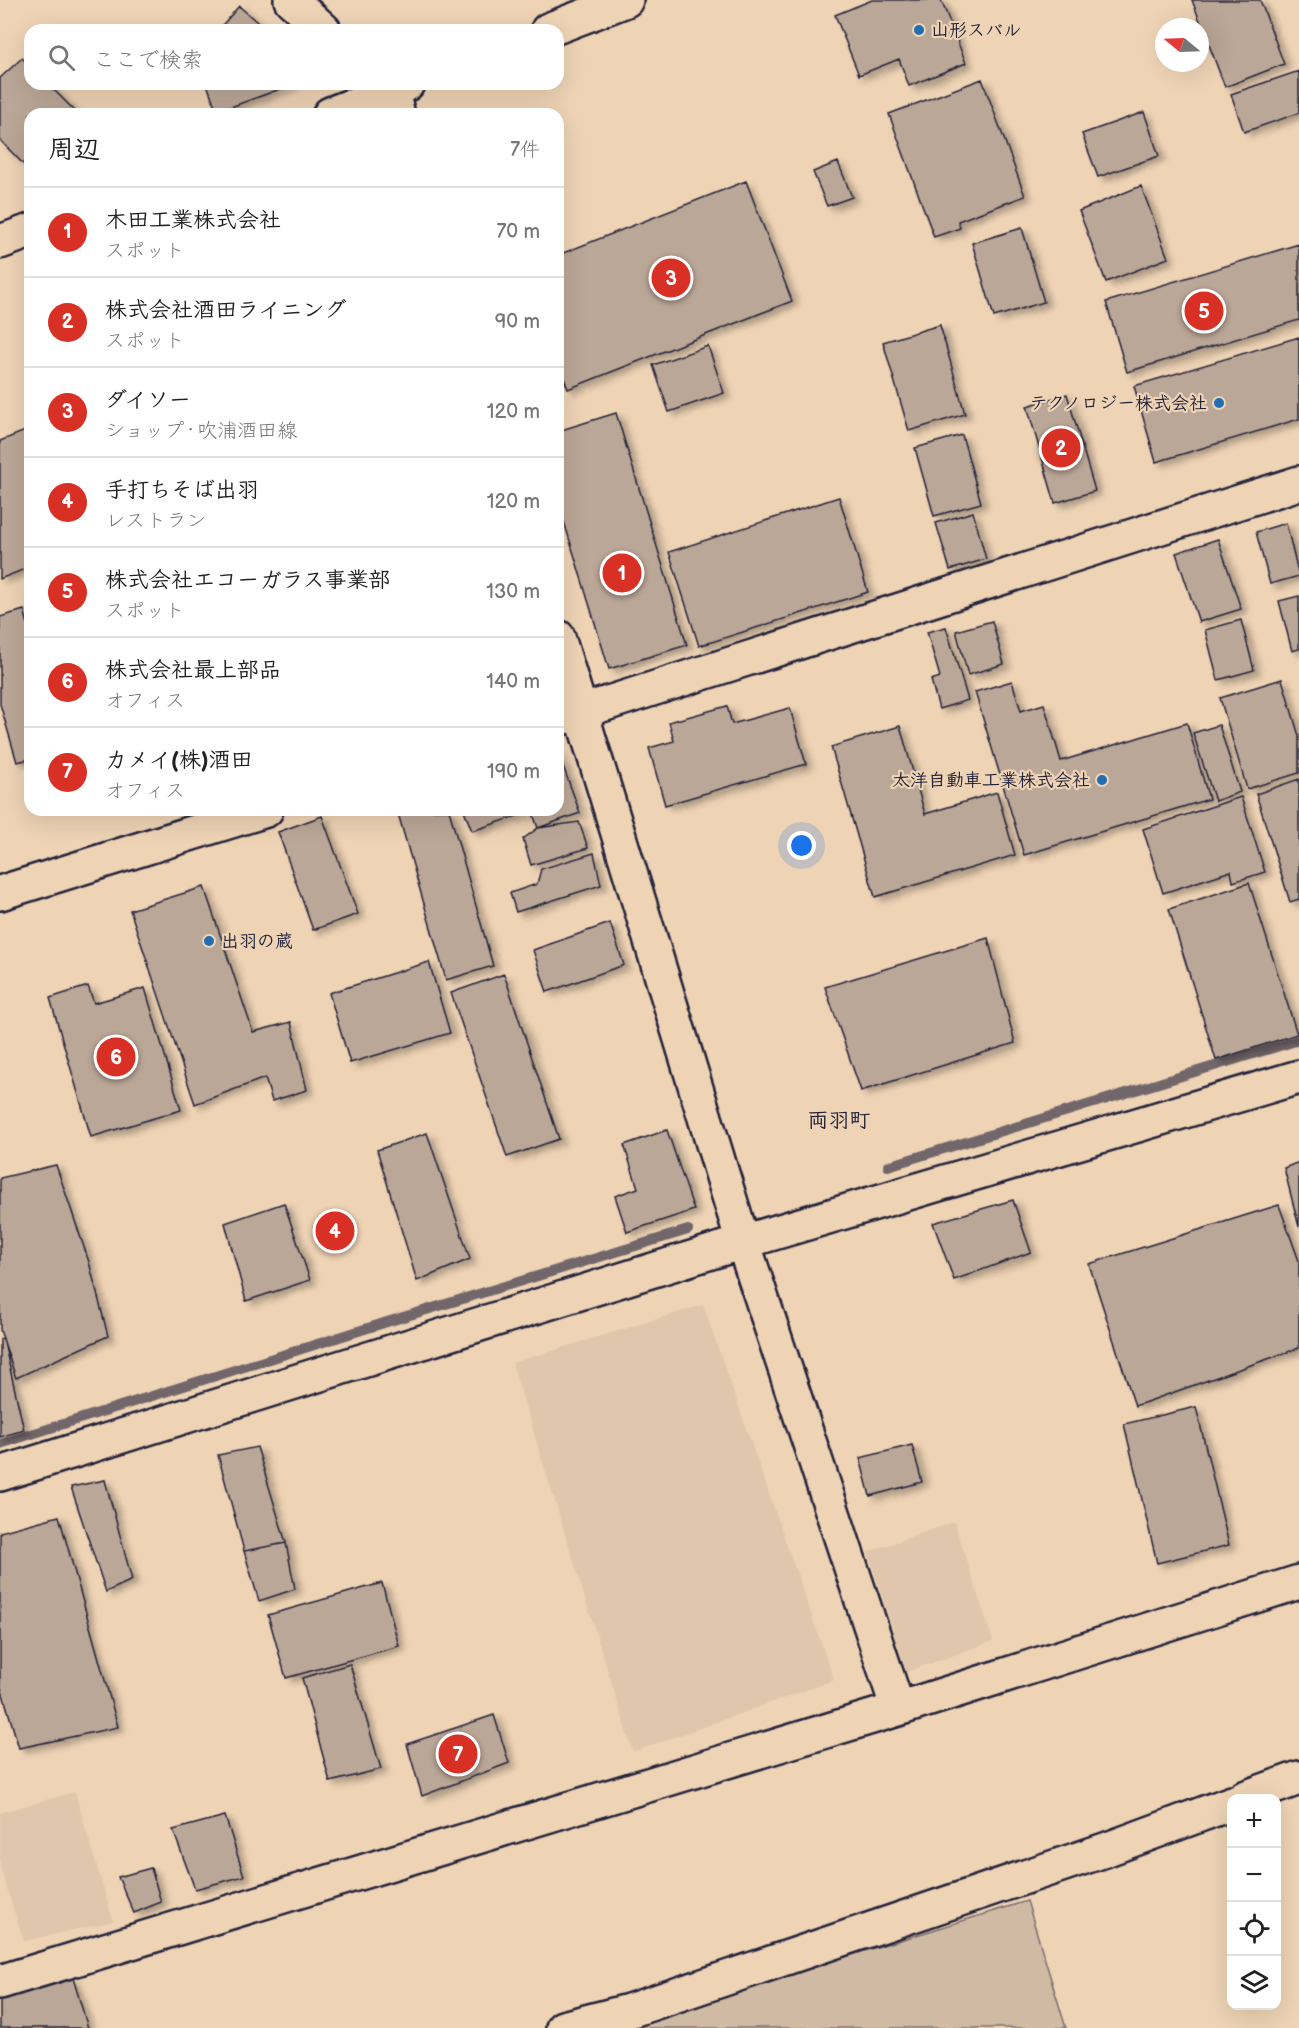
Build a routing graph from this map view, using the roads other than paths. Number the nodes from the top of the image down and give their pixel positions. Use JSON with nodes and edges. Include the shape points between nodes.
{"nodes":[{"id":1,"x":291,"y":0,"type":"edge"},
{"id":2,"x":626,"y":0,"type":"edge"},
{"id":3,"x":317,"y":24,"type":"edge"},
{"id":4,"x":564,"y":24,"type":"edge"},
{"id":5,"x":395,"y":93,"type":"edge"},
{"id":6,"x":349,"y":108,"type":"edge"},
{"id":7,"x":24,"y":233,"type":"edge"},
{"id":8,"x":0,"y":242,"type":"edge"},
{"id":9,"x":1299,"y":483,"type":"edge"},
{"id":10,"x":564,"y":680,"type":"edge"},
{"id":11,"x":569,"y":715,"type":"edge"},
{"id":12,"x":247,"y":816,"type":"edge"},
{"id":13,"x":0,"y":893,"type":"edge"},
{"id":14,"x":1299,"y":1077,"type":"edge"},
{"id":15,"x":743,"y":1242,"type":"junction"},
{"id":16,"x":0,"y":1473,"type":"edge"},
{"id":17,"x":1299,"y":1582,"type":"edge"},
{"id":18,"x":898,"y":1709,"type":"junction"},
{"id":19,"x":1299,"y":1778,"type":"edge"},
{"id":20,"x":1255,"y":1794,"type":"edge"},
{"id":21,"x":1227,"y":1805,"type":"edge"},
{"id":22,"x":0,"y":1982,"type":"edge"},
{"id":23,"x":563,"y":2028,"type":"edge"}],
"edges":[{"from":1,"to":3,"type":"street"},
{"from":2,"to":4,"type":"street"},
{"from":5,"to":6,"type":"street"},
{"from":7,"to":8,"type":"street"},
{"from":9,"to":11,"type":"street"},
{"from":10,"to":11,"type":"street"},
{"from":11,"to":15,"type":"street"},
{"from":12,"to":13,"type":"street"},
{"from":14,"to":15,"type":"street"},
{"from":15,"to":16,"type":"street"},
{"from":15,"to":18,"type":"street"},
{"from":17,"to":18,"type":"street"},
{"from":18,"to":22,"type":"street"},
{"from":19,"to":20,"type":"street"},
{"from":21,"to":23,"type":"street","via":[[629,2012]]}]}
